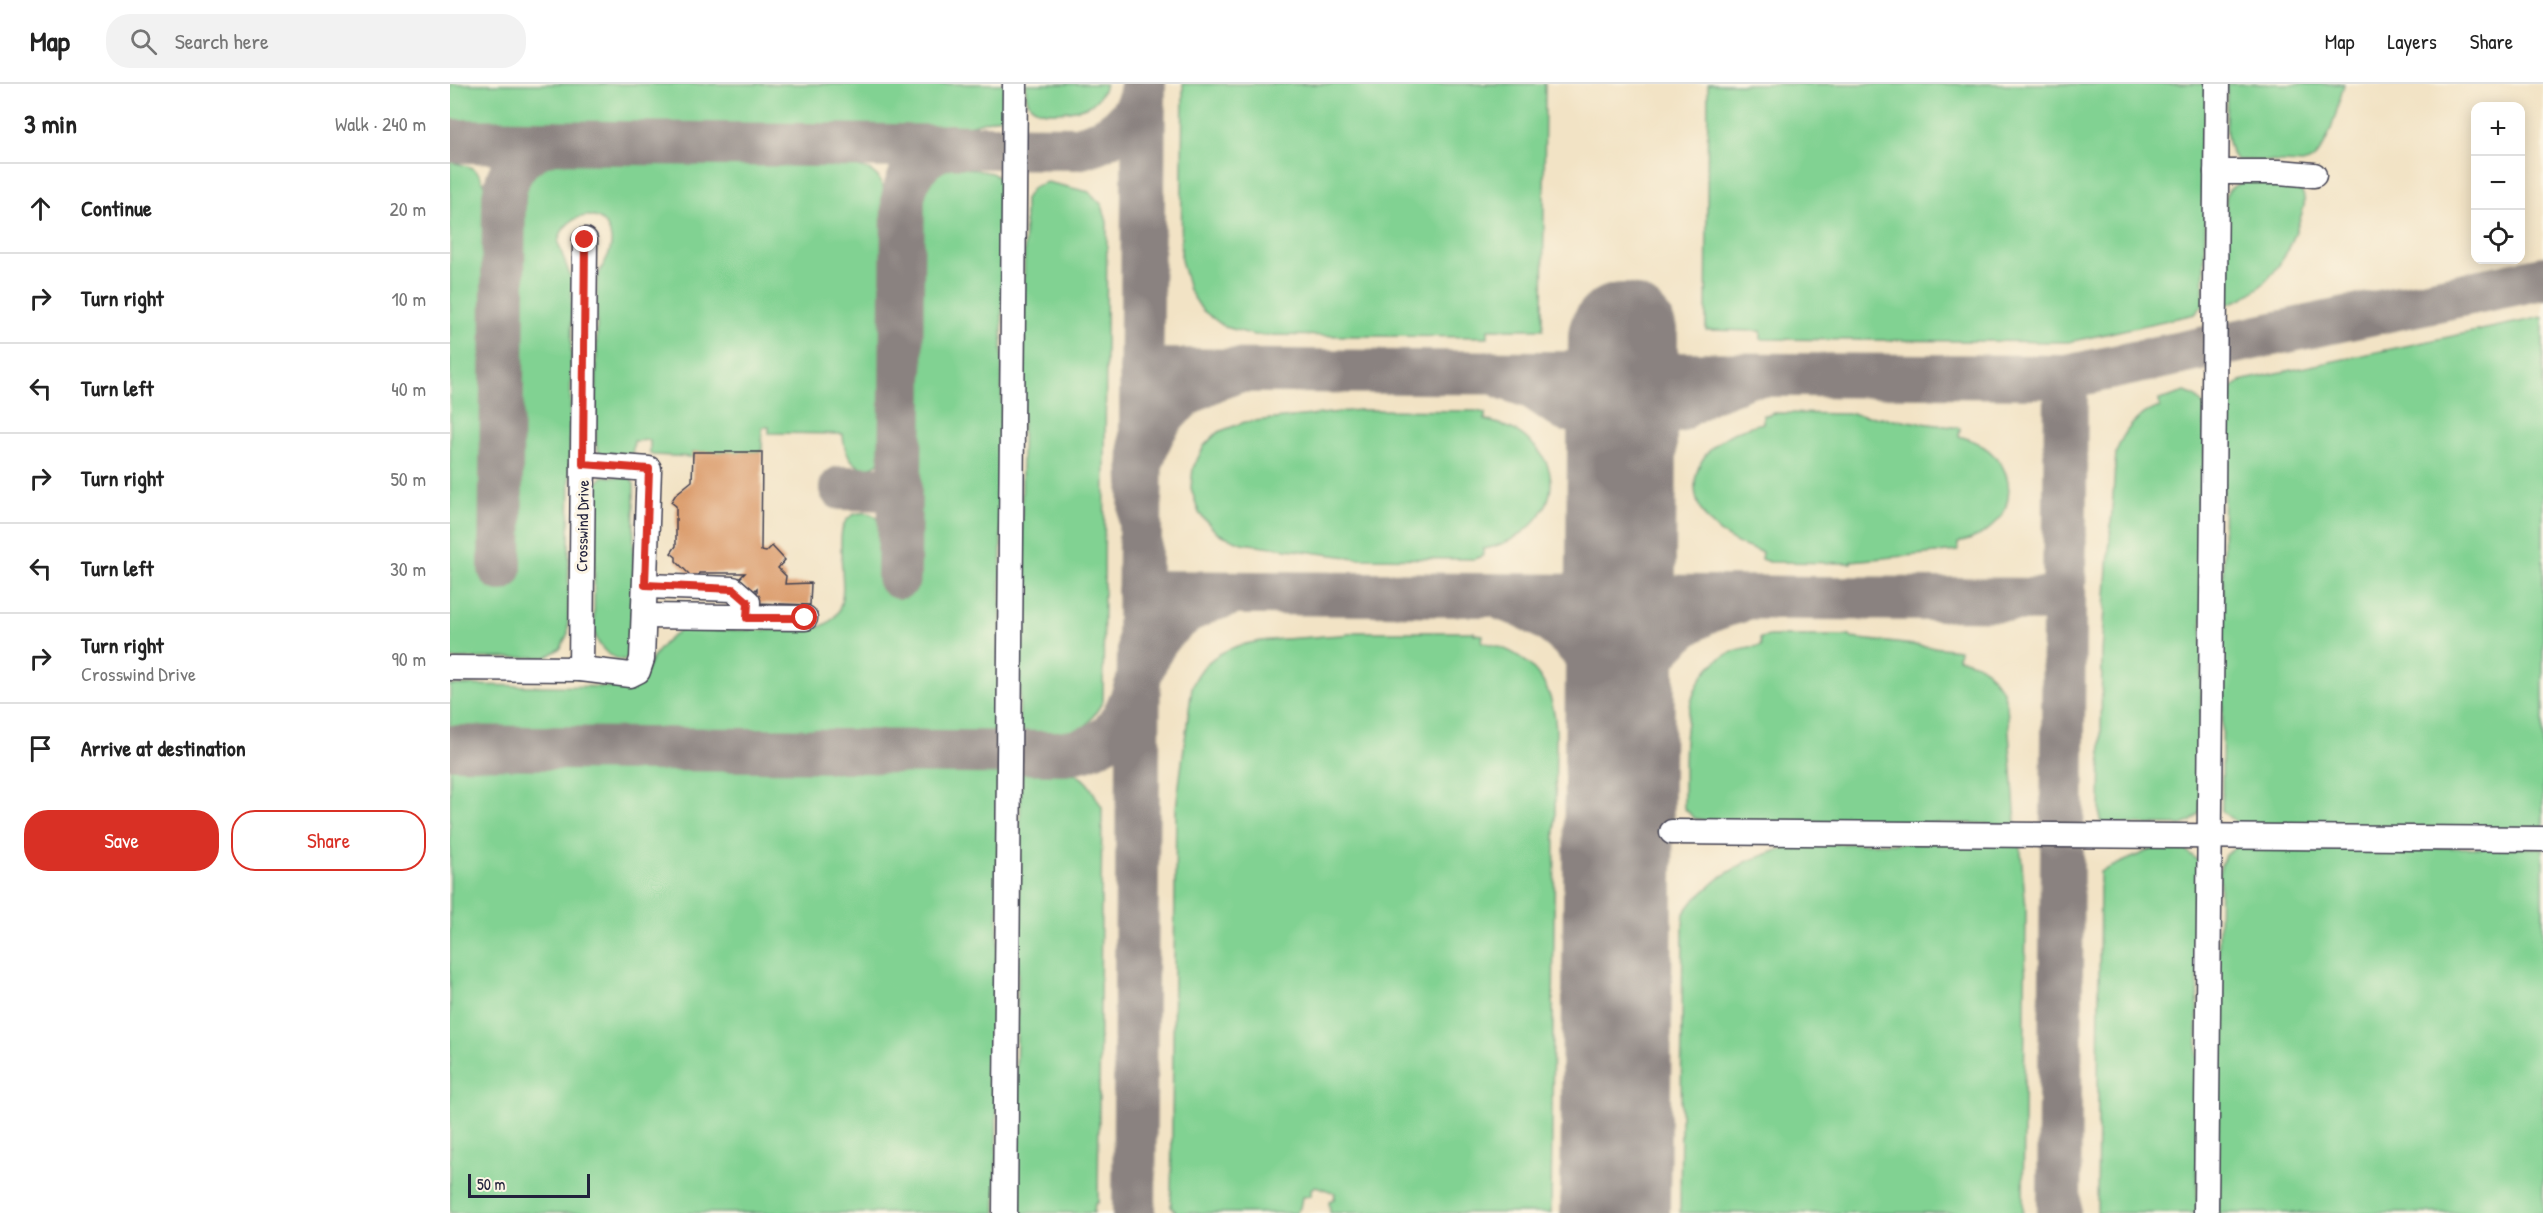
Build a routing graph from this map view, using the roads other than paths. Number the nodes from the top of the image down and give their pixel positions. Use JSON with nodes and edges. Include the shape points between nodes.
{"nodes":[{"id":1,"x":1015,"y":84,"type":"edge"},
{"id":2,"x":2217,"y":84,"type":"edge"},
{"id":3,"x":2216,"y":172,"type":"junction"},
{"id":4,"x":2314,"y":175,"type":"dead end"},
{"id":5,"x":585,"y":240,"type":"dead end"},
{"id":6,"x":583,"y":464,"type":"junction"},
{"id":7,"x":645,"y":585,"type":"junction"},
{"id":8,"x":644,"y":616,"type":"junction"},
{"id":9,"x":747,"y":618,"type":"junction"},
{"id":10,"x":805,"y":618,"type":"dead end"},
{"id":11,"x":450,"y":668,"type":"edge"},
{"id":12,"x":581,"y":669,"type":"junction"},
{"id":13,"x":1672,"y":832,"type":"dead end"},
{"id":14,"x":2210,"y":835,"type":"junction"},
{"id":15,"x":2543,"y":839,"type":"edge"},
{"id":16,"x":1005,"y":1213,"type":"edge"},
{"id":17,"x":2206,"y":1213,"type":"edge"}],
"edges":[{"from":1,"to":16,"type":"street"},
{"from":2,"to":3,"type":"street"},
{"from":3,"to":4,"type":"street"},
{"from":3,"to":14,"type":"street"},
{"from":5,"to":6,"type":"street","name":"Crosswind Drive"},
{"from":6,"to":7,"type":"street","via":[[649,469]]},
{"from":6,"to":12,"type":"street","name":"Crosswind Drive"},
{"from":7,"to":8,"type":"street"},
{"from":7,"to":9,"type":"street","via":[[733,589],[748,602]]},
{"from":8,"to":9,"type":"street"},
{"from":8,"to":12,"type":"street","via":[[638,671],[630,675]]},
{"from":9,"to":10,"type":"street"},
{"from":11,"to":12,"type":"street"},
{"from":13,"to":14,"type":"street"},
{"from":14,"to":15,"type":"street"},
{"from":14,"to":17,"type":"street"}]}
